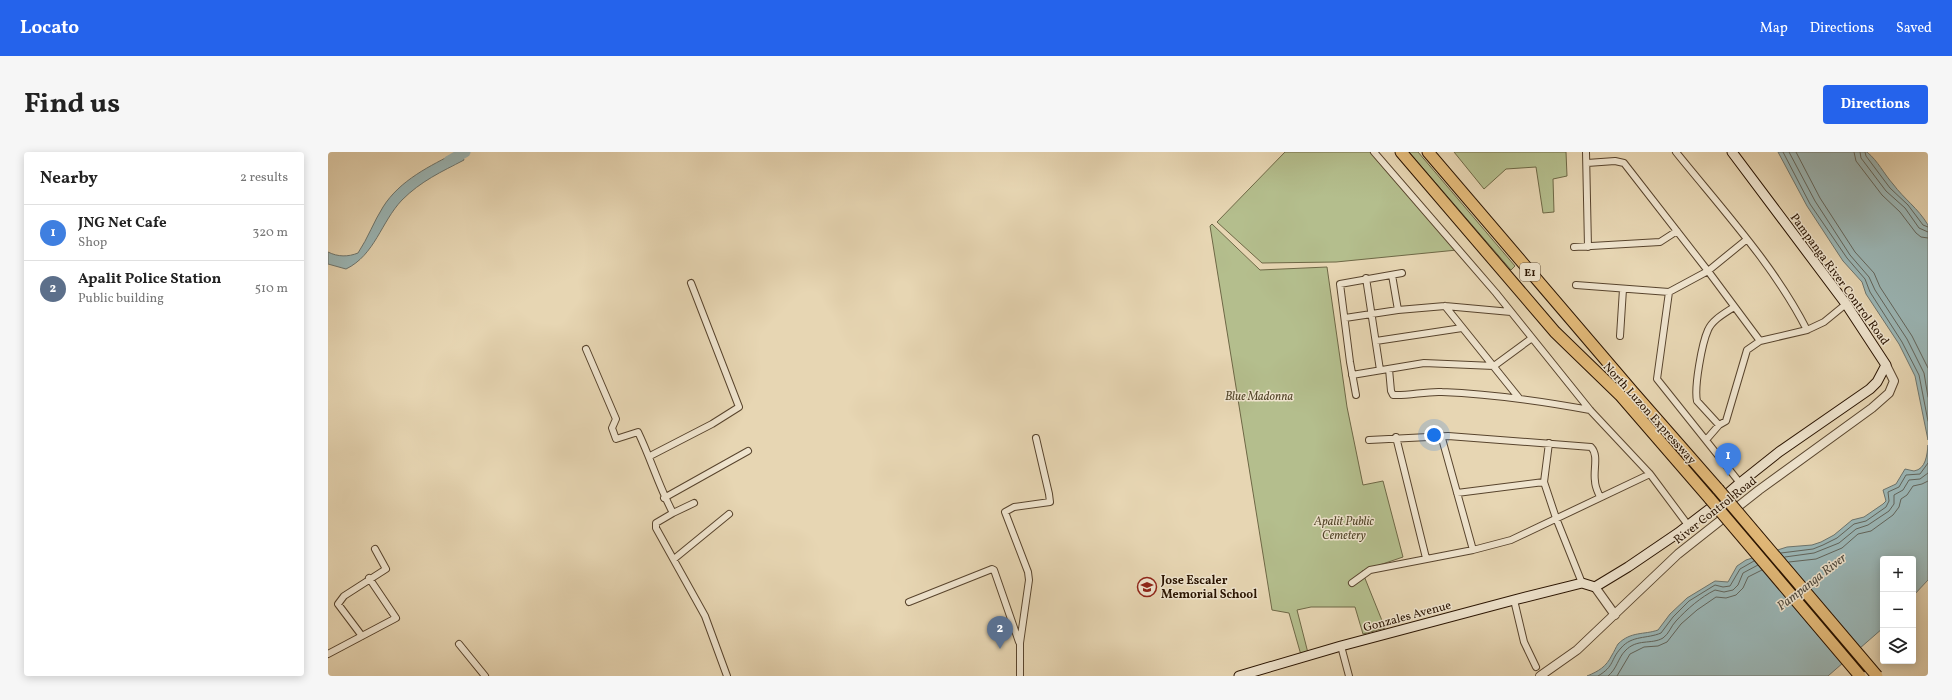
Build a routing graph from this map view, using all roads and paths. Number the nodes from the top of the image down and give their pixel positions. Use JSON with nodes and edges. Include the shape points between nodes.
{"nodes":[{"id":1,"x":1374,"y":152,"type":"edge"},
{"id":2,"x":1401,"y":152,"type":"edge"},
{"id":3,"x":1428,"y":152,"type":"edge"},
{"id":4,"x":1586,"y":152,"type":"edge"},
{"id":5,"x":1676,"y":152,"type":"edge"},
{"id":6,"x":1732,"y":152,"type":"edge"},
{"id":7,"x":1587,"y":163,"type":"junction"},
{"id":8,"x":1677,"y":231,"type":"junction"},
{"id":9,"x":1746,"y":240,"type":"junction"},
{"id":10,"x":1574,"y":247,"type":"dead end"},
{"id":11,"x":1588,"y":247,"type":"junction"},
{"id":12,"x":1708,"y":271,"type":"junction"},
{"id":13,"x":1402,"y":273,"type":"dead end"},
{"id":14,"x":1392,"y":275,"type":"junction"},
{"id":15,"x":1366,"y":278,"type":"junction"},
{"id":16,"x":691,"y":283,"type":"dead end"},
{"id":17,"x":1576,"y":285,"type":"dead end"},
{"id":18,"x":1623,"y":288,"type":"junction"},
{"id":19,"x":1669,"y":292,"type":"junction"},
{"id":20,"x":1846,"y":304,"type":"junction"},
{"id":21,"x":1445,"y":306,"type":"junction"},
{"id":22,"x":1734,"y":307,"type":"junction"},
{"id":23,"x":1398,"y":310,"type":"junction"},
{"id":24,"x":1511,"y":312,"type":"junction"},
{"id":25,"x":1372,"y":314,"type":"junction"},
{"id":26,"x":1345,"y":318,"type":"junction"},
{"id":27,"x":1462,"y":328,"type":"junction"},
{"id":28,"x":1807,"y":330,"type":"junction"},
{"id":29,"x":1620,"y":336,"type":"dead end"},
{"id":30,"x":1532,"y":338,"type":"junction"},
{"id":31,"x":1376,"y":341,"type":"junction"},
{"id":32,"x":1760,"y":341,"type":"junction"},
{"id":33,"x":586,"y":349,"type":"dead end"},
{"id":34,"x":1886,"y":365,"type":"junction"},
{"id":35,"x":1494,"y":366,"type":"junction"},
{"id":36,"x":1389,"y":369,"type":"junction"},
{"id":37,"x":1380,"y":370,"type":"junction"},
{"id":38,"x":1352,"y":375,"type":"junction"},
{"id":39,"x":1356,"y":395,"type":"dead end"},
{"id":40,"x":1519,"y":398,"type":"junction"},
{"id":41,"x":1590,"y":410,"type":"junction"},
{"id":42,"x":1719,"y":424,"type":"junction"},
{"id":43,"x":1442,"y":435,"type":"junction"},
{"id":44,"x":1396,"y":437,"type":"junction"},
{"id":45,"x":1036,"y":438,"type":"dead end"},
{"id":46,"x":1369,"y":440,"type":"dead end"},
{"id":47,"x":1706,"y":440,"type":"junction"},
{"id":48,"x":1549,"y":444,"type":"junction"},
{"id":49,"x":748,"y":451,"type":"dead end"},
{"id":50,"x":650,"y":456,"type":"junction"},
{"id":51,"x":1650,"y":474,"type":"junction"},
{"id":52,"x":1544,"y":482,"type":"junction"},
{"id":53,"x":1740,"y":482,"type":"junction"},
{"id":54,"x":1457,"y":493,"type":"junction"},
{"id":55,"x":1600,"y":497,"type":"junction"},
{"id":56,"x":664,"y":498,"type":"junction"},
{"id":57,"x":694,"y":503,"type":"dead end"},
{"id":58,"x":673,"y":513,"type":"junction"},
{"id":59,"x":729,"y":514,"type":"dead end"},
{"id":60,"x":1556,"y":518,"type":"junction"},
{"id":61,"x":1688,"y":525,"type":"junction"},
{"id":62,"x":375,"y":550,"type":"dead end"},
{"id":63,"x":1473,"y":550,"type":"junction"},
{"id":64,"x":1426,"y":558,"type":"junction"},
{"id":65,"x":674,"y":559,"type":"junction"},
{"id":66,"x":369,"y":578,"type":"junction"},
{"id":67,"x":1352,"y":583,"type":"dead end"},
{"id":68,"x":1582,"y":583,"type":"junction"},
{"id":69,"x":1595,"y":587,"type":"junction"},
{"id":70,"x":1514,"y":600,"type":"junction"},
{"id":71,"x":909,"y":602,"type":"dead end"},
{"id":72,"x":1615,"y":615,"type":"junction"},
{"id":73,"x":362,"y":636,"type":"junction"},
{"id":74,"x":1020,"y":643,"type":"junction"},
{"id":75,"x":459,"y":644,"type":"dead end"},
{"id":76,"x":1341,"y":646,"type":"junction"},
{"id":77,"x":328,"y":654,"type":"edge"},
{"id":78,"x":1536,"y":667,"type":"dead end"},
{"id":79,"x":484,"y":676,"type":"edge"},
{"id":80,"x":727,"y":676,"type":"edge"},
{"id":81,"x":1020,"y":676,"type":"edge"},
{"id":82,"x":1239,"y":676,"type":"edge"},
{"id":83,"x":1349,"y":676,"type":"edge"},
{"id":84,"x":1540,"y":676,"type":"edge"},
{"id":85,"x":1860,"y":676,"type":"edge"},
{"id":86,"x":1877,"y":676,"type":"edge"}],
"edges":[{"from":1,"to":24,"type":"street"},
{"from":2,"to":85,"type":"highway","name":"North Luzon Expressway","number":"E1","bridge":true,"via":[[1555,332],[1620,395]]},
{"from":3,"to":86,"type":"highway","name":"North Luzon Expressway","number":"E1","bridge":true},
{"from":4,"to":7,"type":"street"},
{"from":5,"to":9,"type":"street"},
{"from":6,"to":20,"type":"main road","name":"Pampanga River Control Road"},
{"from":7,"to":8,"type":"street","via":[[1624,163]]},
{"from":7,"to":11,"type":"street"},
{"from":8,"to":11,"type":"street","via":[[1660,242]]},
{"from":8,"to":12,"type":"street"},
{"from":9,"to":12,"type":"street"},
{"from":9,"to":28,"type":"street","via":[[1800,314]]},
{"from":10,"to":11,"type":"street"},
{"from":12,"to":19,"type":"street"},
{"from":12,"to":22,"type":"street"},
{"from":13,"to":14,"type":"street"},
{"from":14,"to":15,"type":"street"},
{"from":14,"to":23,"type":"street"},
{"from":15,"to":25,"type":"street"},
{"from":15,"to":26,"type":"street","via":[[1340,284]]},
{"from":16,"to":50,"type":"street","via":[[739,407]]},
{"from":17,"to":18,"type":"street"},
{"from":18,"to":19,"type":"street"},
{"from":18,"to":29,"type":"street"},
{"from":19,"to":47,"type":"street","via":[[1657,379]]},
{"from":20,"to":28,"type":"street","via":[[1824,322]]},
{"from":20,"to":34,"type":"main road","name":"Pampanga River Control Road"},
{"from":21,"to":23,"type":"street"},
{"from":21,"to":24,"type":"street"},
{"from":21,"to":27,"type":"street"},
{"from":22,"to":32,"type":"street"},
{"from":22,"to":42,"type":"street","via":[[1713,322],[1708,329],[1700,362],[1697,401]]},
{"from":23,"to":25,"type":"street"},
{"from":24,"to":30,"type":"street"},
{"from":25,"to":26,"type":"street"},
{"from":25,"to":31,"type":"street"},
{"from":26,"to":38,"type":"street"},
{"from":27,"to":31,"type":"street"},
{"from":27,"to":35,"type":"street"},
{"from":28,"to":32,"type":"street"},
{"from":30,"to":35,"type":"street"},
{"from":30,"to":41,"type":"street"},
{"from":31,"to":37,"type":"street"},
{"from":32,"to":42,"type":"street","via":[[1746,352],[1726,421]]},
{"from":33,"to":50,"type":"street","via":[[616,419],[612,429],[616,439],[638,432]]},
{"from":34,"to":53,"type":"main road","name":"Pampanga River Control Road","via":[[1878,382],[1870,389]]},
{"from":34,"to":72,"type":"street","name":"River Control Road","via":[[1894,381],[1889,393],[1678,554]]},
{"from":35,"to":36,"type":"street","via":[[1424,363]]},
{"from":35,"to":40,"type":"street"},
{"from":36,"to":37,"type":"street"},
{"from":36,"to":40,"type":"street","via":[[1393,395],[1435,392]]},
{"from":37,"to":38,"type":"street"},
{"from":38,"to":39,"type":"street"},
{"from":40,"to":41,"type":"street"},
{"from":41,"to":51,"type":"street"},
{"from":42,"to":47,"type":"street"},
{"from":43,"to":44,"type":"street"},
{"from":43,"to":48,"type":"street"},
{"from":43,"to":54,"type":"street"},
{"from":44,"to":46,"type":"street"},
{"from":44,"to":64,"type":"street"},
{"from":45,"to":74,"type":"street","via":[[1050,502],[1014,507],[1005,512],[1029,580]]},
{"from":47,"to":53,"type":"street"},
{"from":48,"to":52,"type":"street"},
{"from":48,"to":55,"type":"street","via":[[1591,447],[1594,450],[1595,482]]},
{"from":49,"to":56,"type":"street"},
{"from":50,"to":56,"type":"street"},
{"from":51,"to":55,"type":"street"},
{"from":51,"to":61,"type":"street"},
{"from":52,"to":54,"type":"street"},
{"from":52,"to":60,"type":"street"},
{"from":53,"to":61,"type":"main road","name":"Pampanga River Control Road"},
{"from":54,"to":63,"type":"street"},
{"from":55,"to":60,"type":"street"},
{"from":56,"to":58,"type":"street"},
{"from":57,"to":58,"type":"street"},
{"from":58,"to":65,"type":"street","via":[[656,523],[656,528]]},
{"from":59,"to":65,"type":"street"},
{"from":60,"to":63,"type":"street","via":[[1510,540]]},
{"from":60,"to":68,"type":"street"},
{"from":61,"to":69,"type":"main road","name":"Pampanga River Control Road"},
{"from":62,"to":66,"type":"street","via":[[386,569]]},
{"from":63,"to":64,"type":"street"},
{"from":64,"to":67,"type":"street","via":[[1370,570]]},
{"from":65,"to":80,"type":"street","via":[[705,616]]},
{"from":66,"to":73,"type":"street","via":[[344,596],[338,604]]},
{"from":66,"to":73,"type":"street","via":[[396,618]]},
{"from":68,"to":69,"type":"main road"},
{"from":68,"to":70,"type":"main road","name":"Gonzales Avenue"},
{"from":69,"to":72,"type":"street"},
{"from":70,"to":76,"type":"main road","name":"Gonzales Avenue"},
{"from":70,"to":78,"type":"street","via":[[1524,642]]},
{"from":71,"to":74,"type":"street","via":[[992,569]]},
{"from":72,"to":84,"type":"street","name":"River Control Road","via":[[1577,650]]},
{"from":73,"to":77,"type":"street"},
{"from":74,"to":81,"type":"street"},
{"from":75,"to":79,"type":"street"},
{"from":76,"to":82,"type":"main road","name":"Gonzales Avenue"},
{"from":76,"to":83,"type":"street"}]}
